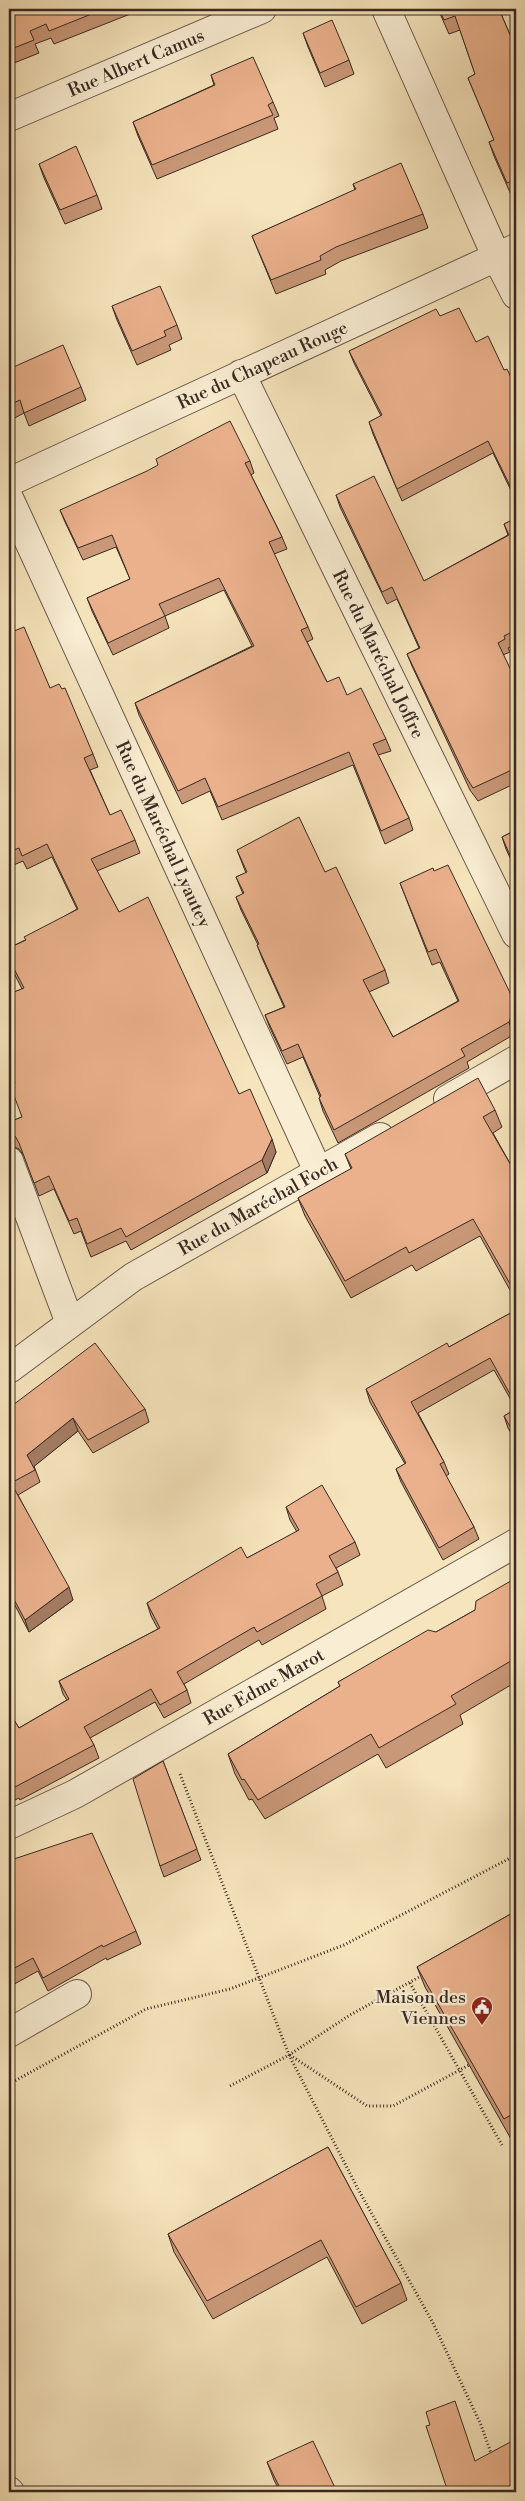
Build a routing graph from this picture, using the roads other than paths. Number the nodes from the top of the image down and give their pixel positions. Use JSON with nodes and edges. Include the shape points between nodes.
{"nodes":[{"id":1,"x":262,"y":9,"type":"edge"},
{"id":2,"x":386,"y":9,"type":"edge"},
{"id":3,"x":9,"y":117,"type":"edge"},
{"id":4,"x":507,"y":253,"type":"edge"},
{"id":5,"x":516,"y":295,"type":"edge"},
{"id":6,"x":241,"y":374,"type":"junction"},
{"id":7,"x":9,"y":482,"type":"edge"},
{"id":8,"x":9,"y":498,"type":"edge"},
{"id":9,"x":516,"y":934,"type":"edge"},
{"id":10,"x":516,"y":1060,"type":"edge"},
{"id":11,"x":430,"y":1109,"type":"edge"},
{"id":12,"x":404,"y":1123,"type":"edge"},
{"id":13,"x":9,"y":1161,"type":"edge"},
{"id":14,"x":318,"y":1172,"type":"junction"},
{"id":15,"x":70,"y":1323,"type":"junction"},
{"id":16,"x":9,"y":1369,"type":"edge"},
{"id":17,"x":516,"y":1543,"type":"edge"},
{"id":18,"x":9,"y":1825,"type":"edge"},
{"id":19,"x":78,"y":1994,"type":"dead end"},
{"id":20,"x":9,"y":2033,"type":"edge"}],
"edges":[{"from":1,"to":3,"type":"street","name":"Rue Albert Camus"},
{"from":2,"to":4,"type":"street"},
{"from":4,"to":5,"type":"street"},
{"from":4,"to":6,"type":"street","name":"Rue du Chapeau Rouge"},
{"from":6,"to":7,"type":"street","name":"Rue du Chapeau Rouge"},
{"from":6,"to":9,"type":"street","name":"Rue du Maréchal Joffre"},
{"from":8,"to":14,"type":"street","name":"Rue du Maréchal Lyautey"},
{"from":10,"to":11,"type":"street"},
{"from":12,"to":14,"type":"street","name":"Rue du Maréchal Foch"},
{"from":13,"to":15,"type":"street"},
{"from":14,"to":15,"type":"street","name":"Rue du Maréchal Foch","via":[[133,1277]]},
{"from":15,"to":16,"type":"street","name":"Rue du Maréchal Foch"},
{"from":17,"to":18,"type":"street","name":"Rue Edme Marot","via":[[75,1794]]},
{"from":19,"to":20,"type":"street"}]}
